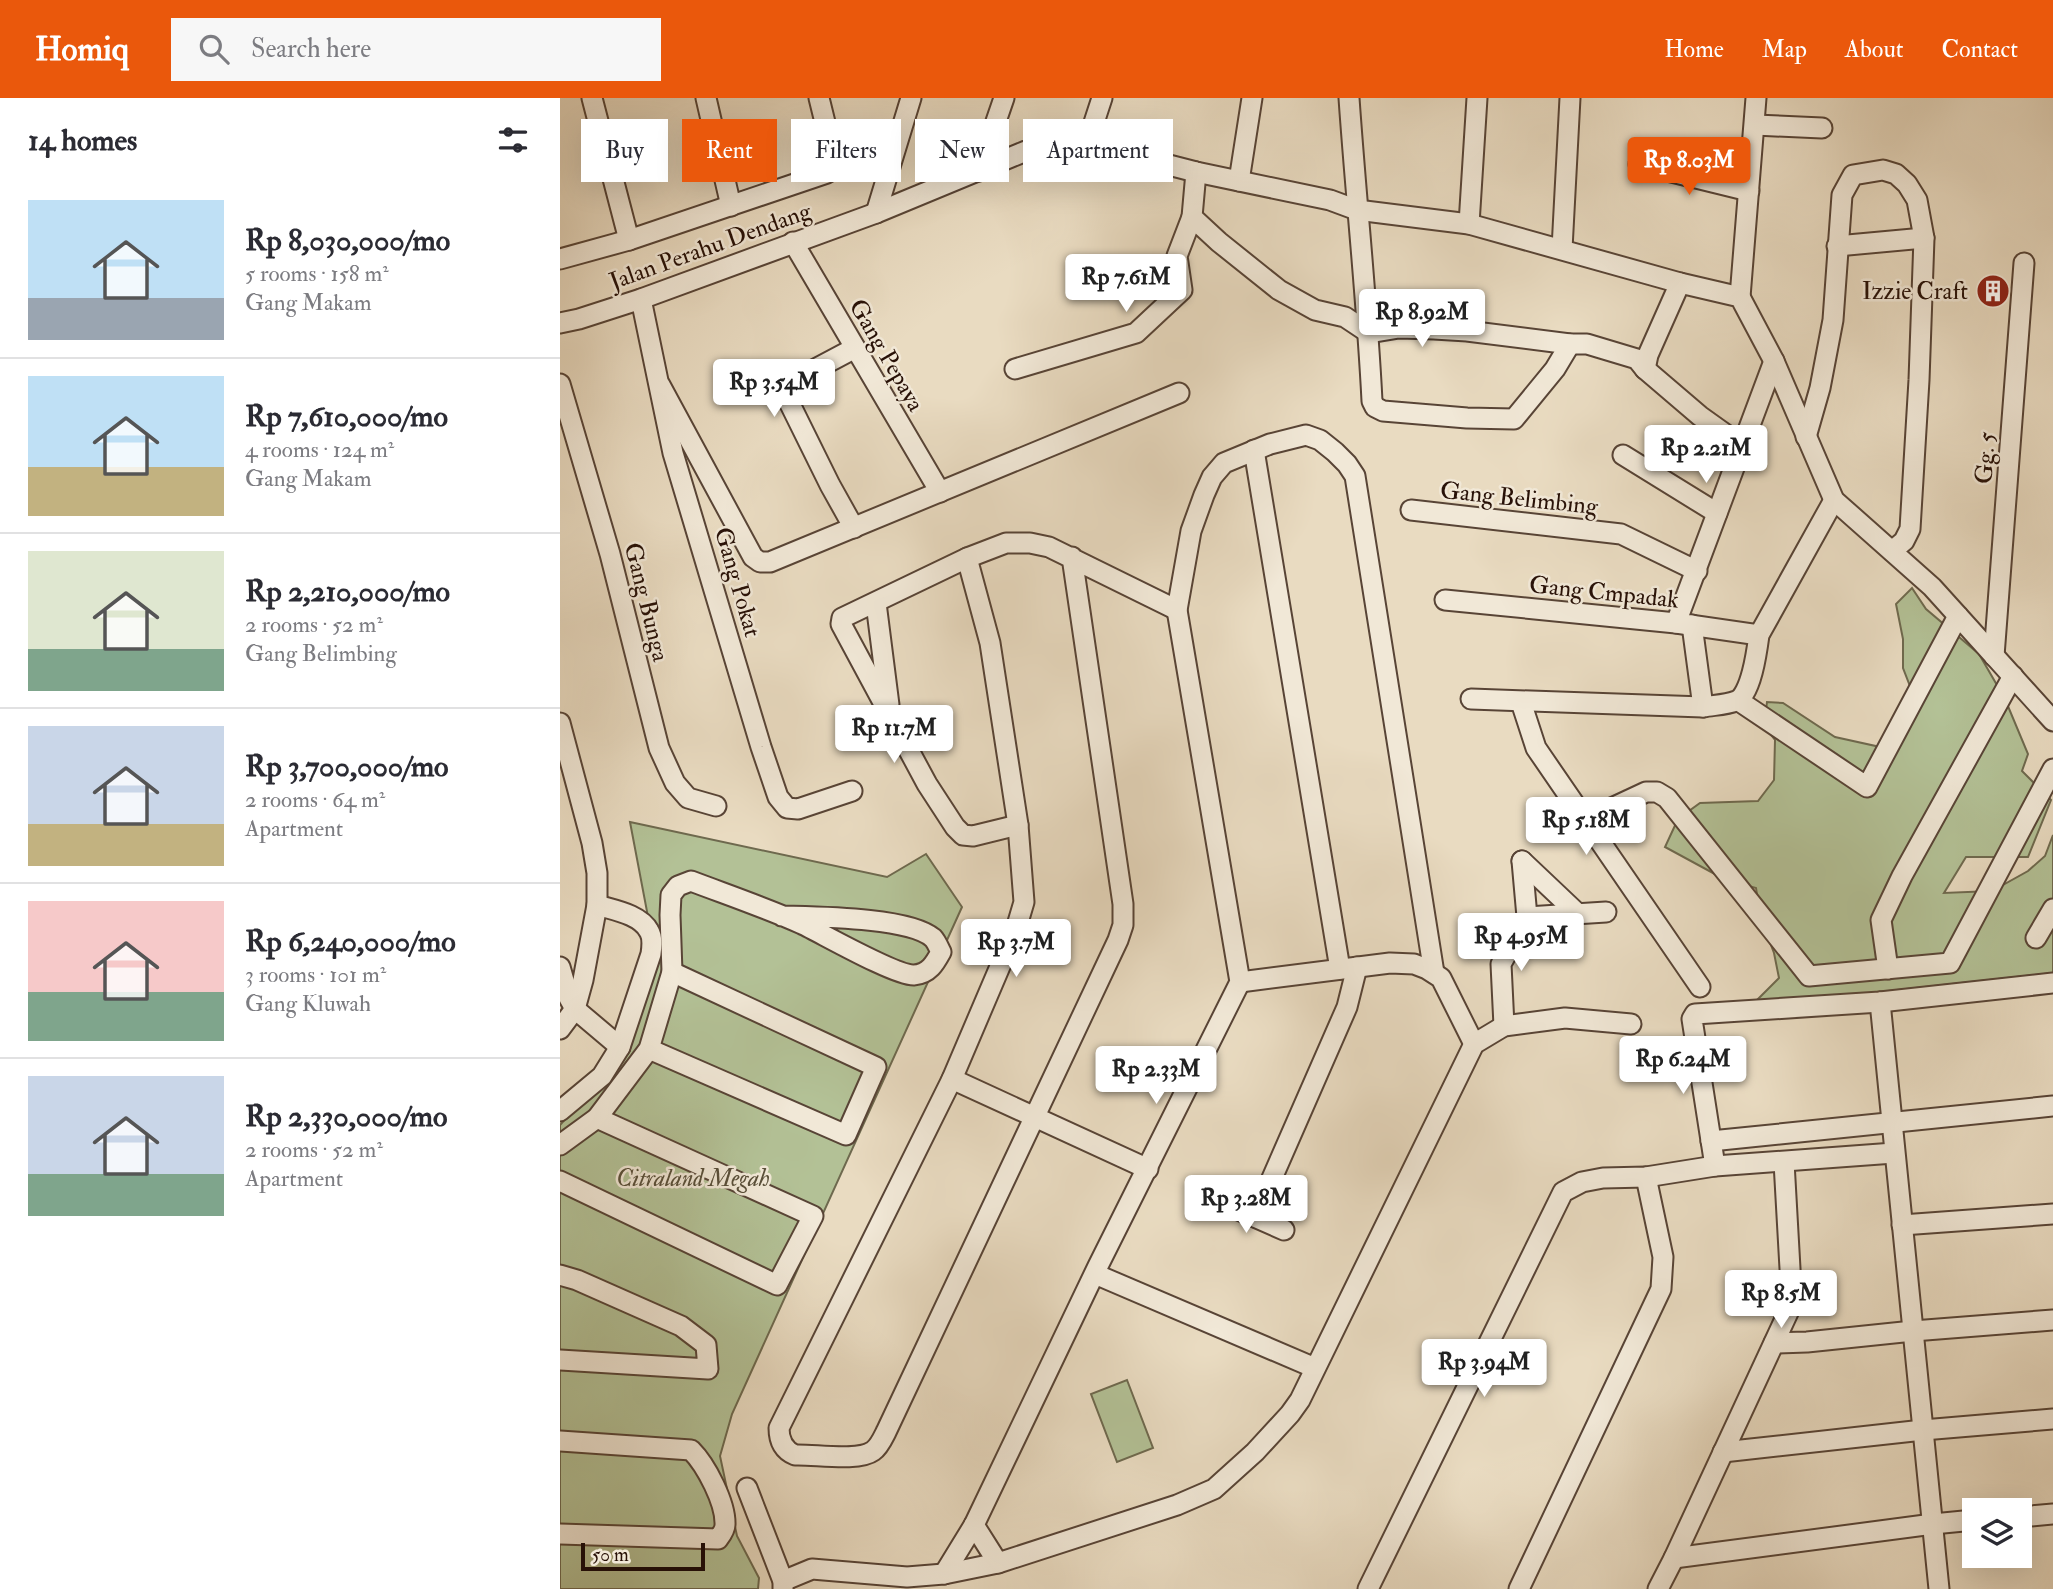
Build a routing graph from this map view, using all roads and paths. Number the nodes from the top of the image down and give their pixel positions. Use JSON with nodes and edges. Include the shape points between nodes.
{"nodes":[{"id":1,"x":592,"y":98,"type":"edge"},
{"id":2,"x":706,"y":98,"type":"edge"},
{"id":3,"x":819,"y":98,"type":"edge"},
{"id":4,"x":911,"y":98,"type":"edge"},
{"id":5,"x":1004,"y":98,"type":"edge"},
{"id":6,"x":1102,"y":98,"type":"edge"},
{"id":7,"x":1252,"y":98,"type":"edge"},
{"id":8,"x":1349,"y":98,"type":"edge"},
{"id":9,"x":1477,"y":98,"type":"edge"},
{"id":10,"x":1570,"y":98,"type":"edge"},
{"id":11,"x":1751,"y":99,"type":"edge"},
{"id":12,"x":997,"y":119,"type":"edge"},
{"id":13,"x":1095,"y":119,"type":"edge"},
{"id":14,"x":1755,"y":125,"type":"junction"},
{"id":15,"x":1822,"y":128,"type":"dead end"},
{"id":16,"x":1639,"y":164,"type":"dead end"},
{"id":17,"x":1173,"y":166,"type":"edge"},
{"id":18,"x":1196,"y":172,"type":"junction"},
{"id":19,"x":1239,"y":181,"type":"junction"},
{"id":20,"x":954,"y":182,"type":"edge"},
{"id":21,"x":1749,"y":191,"type":"junction"},
{"id":22,"x":731,"y":206,"type":"junction"},
{"id":23,"x":1357,"y":209,"type":"junction"},
{"id":24,"x":876,"y":213,"type":"junction"},
{"id":25,"x":1192,"y":217,"type":"junction"},
{"id":26,"x":1469,"y":224,"type":"junction"},
{"id":27,"x":1924,"y":238,"type":"junction"},
{"id":28,"x":629,"y":240,"type":"junction"},
{"id":29,"x":793,"y":242,"type":"junction"},
{"id":30,"x":1837,"y":246,"type":"junction"},
{"id":31,"x":1562,"y":249,"type":"junction"},
{"id":32,"x":560,"y":259,"type":"edge"},
{"id":33,"x":2024,"y":263,"type":"dead end"},
{"id":34,"x":1680,"y":283,"type":"junction"},
{"id":35,"x":1740,"y":298,"type":"junction"},
{"id":36,"x":641,"y":299,"type":"junction"},
{"id":37,"x":560,"y":323,"type":"edge"},
{"id":38,"x":1369,"y":333,"type":"junction"},
{"id":39,"x":1570,"y":344,"type":"junction"},
{"id":40,"x":855,"y":348,"type":"junction"},
{"id":41,"x":1774,"y":361,"type":"junction"},
{"id":42,"x":1015,"y":369,"type":"dead end"},
{"id":43,"x":1645,"y":369,"type":"junction"},
{"id":44,"x":560,"y":384,"type":"edge"},
{"id":45,"x":660,"y":384,"type":"junction"},
{"id":46,"x":1179,"y":393,"type":"dead end"},
{"id":47,"x":1806,"y":437,"type":"junction"},
{"id":48,"x":693,"y":446,"type":"junction"},
{"id":49,"x":1742,"y":446,"type":"junction"},
{"id":50,"x":1254,"y":450,"type":"junction"},
{"id":51,"x":673,"y":453,"type":"junction"},
{"id":52,"x":1623,"y":455,"type":"dead end"},
{"id":53,"x":940,"y":492,"type":"junction"},
{"id":54,"x":1834,"y":500,"type":"junction"},
{"id":55,"x":1411,"y":510,"type":"dead end"},
{"id":56,"x":1717,"y":513,"type":"junction"},
{"id":57,"x":854,"y":528,"type":"junction"},
{"id":58,"x":1892,"y":551,"type":"junction"},
{"id":59,"x":1072,"y":557,"type":"junction"},
{"id":60,"x":967,"y":558,"type":"junction"},
{"id":61,"x":1697,"y":571,"type":"junction"},
{"id":62,"x":1445,"y":600,"type":"dead end"},
{"id":63,"x":876,"y":603,"type":"junction"},
{"id":64,"x":1177,"y":610,"type":"junction"},
{"id":65,"x":1958,"y":616,"type":"junction"},
{"id":66,"x":1684,"y":624,"type":"junction"},
{"id":67,"x":1759,"y":635,"type":"junction"},
{"id":68,"x":1994,"y":656,"type":"junction"},
{"id":69,"x":2013,"y":676,"type":"junction"},
{"id":70,"x":1471,"y":699,"type":"dead end"},
{"id":71,"x":1739,"y":701,"type":"junction"},
{"id":72,"x":1521,"y":702,"type":"junction"},
{"id":73,"x":1703,"y":708,"type":"junction"},
{"id":74,"x":890,"y":716,"type":"junction"},
{"id":75,"x":2053,"y":720,"type":"edge"},
{"id":76,"x":560,"y":723,"type":"edge"},
{"id":77,"x":565,"y":760,"type":"edge"},
{"id":78,"x":2053,"y":769,"type":"edge"},
{"id":79,"x":852,"y":791,"type":"dead end"},
{"id":80,"x":716,"y":806,"type":"dead end"},
{"id":81,"x":1586,"y":820,"type":"junction"},
{"id":82,"x":1018,"y":825,"type":"junction"},
{"id":83,"x":597,"y":905,"type":"junction"},
{"id":84,"x":2053,"y":909,"type":"edge"},
{"id":85,"x":1606,"y":912,"type":"dead end"},
{"id":86,"x":1578,"y":914,"type":"junction"},
{"id":87,"x":782,"y":916,"type":"junction"},
{"id":88,"x":1527,"y":917,"type":"junction"},
{"id":89,"x":2036,"y":938,"type":"dead end"},
{"id":90,"x":1349,"y":968,"type":"junction"},
{"id":91,"x":1888,"y":969,"type":"junction"},
{"id":92,"x":672,"y":972,"type":"junction"},
{"id":93,"x":1434,"y":973,"type":"junction"},
{"id":94,"x":561,"y":977,"type":"edge"},
{"id":95,"x":1240,"y":982,"type":"junction"},
{"id":96,"x":2053,"y":983,"type":"edge"},
{"id":97,"x":1700,"y":987,"type":"dead end"},
{"id":98,"x":1880,"y":1002,"type":"junction"},
{"id":99,"x":575,"y":1009,"type":"junction"},
{"id":100,"x":1631,"y":1024,"type":"dead end"},
{"id":101,"x":1504,"y":1026,"type":"junction"},
{"id":102,"x":560,"y":1030,"type":"edge"},
{"id":103,"x":1474,"y":1044,"type":"junction"},
{"id":104,"x":620,"y":1047,"type":"junction"},
{"id":105,"x":649,"y":1049,"type":"junction"},
{"id":106,"x":952,"y":1079,"type":"junction"},
{"id":107,"x":2053,"y":1106,"type":"edge"},
{"id":108,"x":560,"y":1111,"type":"edge"},
{"id":109,"x":1035,"y":1117,"type":"junction"},
{"id":110,"x":597,"y":1118,"type":"junction"},
{"id":111,"x":1892,"y":1124,"type":"junction"},
{"id":112,"x":1711,"y":1140,"type":"junction"},
{"id":113,"x":560,"y":1145,"type":"edge"},
{"id":114,"x":1894,"y":1153,"type":"junction"},
{"id":115,"x":1784,"y":1162,"type":"junction"},
{"id":116,"x":1715,"y":1166,"type":"junction"},
{"id":117,"x":1148,"y":1169,"type":"junction"},
{"id":118,"x":1646,"y":1177,"type":"junction"},
{"id":119,"x":560,"y":1181,"type":"edge"},
{"id":120,"x":1225,"y":1204,"type":"dead end"},
{"id":121,"x":2053,"y":1214,"type":"edge"},
{"id":122,"x":1255,"y":1217,"type":"junction"},
{"id":123,"x":1902,"y":1225,"type":"junction"},
{"id":124,"x":1284,"y":1230,"type":"dead end"},
{"id":125,"x":1095,"y":1274,"type":"junction"},
{"id":126,"x":560,"y":1275,"type":"edge"},
{"id":127,"x":1792,"y":1304,"type":"junction"},
{"id":128,"x":2053,"y":1320,"type":"edge"},
{"id":129,"x":1913,"y":1331,"type":"junction"},
{"id":130,"x":1807,"y":1342,"type":"junction"},
{"id":131,"x":1774,"y":1343,"type":"junction"},
{"id":132,"x":560,"y":1360,"type":"edge"},
{"id":133,"x":1315,"y":1368,"type":"junction"},
{"id":134,"x":2053,"y":1419,"type":"edge"},
{"id":135,"x":1923,"y":1430,"type":"junction"},
{"id":136,"x":560,"y":1441,"type":"edge"},
{"id":137,"x":1723,"y":1452,"type":"junction"},
{"id":138,"x":747,"y":1488,"type":"dead end"},
{"id":139,"x":2053,"y":1514,"type":"edge"},
{"id":140,"x":2032,"y":1516,"type":"edge"},
{"id":141,"x":1962,"y":1521,"type":"edge"},
{"id":142,"x":1933,"y":1524,"type":"junction"},
{"id":143,"x":974,"y":1525,"type":"junction"},
{"id":144,"x":560,"y":1534,"type":"edge"},
{"id":145,"x":1674,"y":1558,"type":"junction"},
{"id":146,"x":998,"y":1563,"type":"junction"},
{"id":147,"x":944,"y":1574,"type":"junction"},
{"id":148,"x":783,"y":1585,"type":"edge"},
{"id":149,"x":1523,"y":1588,"type":"edge"},
{"id":150,"x":1368,"y":1589,"type":"edge"},
{"id":151,"x":1658,"y":1589,"type":"edge"},
{"id":152,"x":1939,"y":1589,"type":"edge"}],
"edges":[{"from":1,"to":28,"type":"street"},
{"from":2,"to":22,"type":"street"},
{"from":3,"to":22,"type":"street","via":[[834,159],[827,173]]},
{"from":4,"to":24,"type":"street"},
{"from":5,"to":12,"type":"street"},
{"from":6,"to":13,"type":"street"},
{"from":7,"to":19,"type":"street"},
{"from":8,"to":23,"type":"street"},
{"from":9,"to":26,"type":"street"},
{"from":10,"to":31,"type":"street"},
{"from":11,"to":14,"type":"street"},
{"from":14,"to":15,"type":"street"},
{"from":14,"to":21,"type":"street"},
{"from":16,"to":21,"type":"street"},
{"from":17,"to":18,"type":"street","name":"Jalan Perahu Dendang"},
{"from":18,"to":19,"type":"street","name":"Jalan Perahu Dendang"},
{"from":18,"to":25,"type":"street"},
{"from":19,"to":23,"type":"street","name":"Jalan Perahu Dendang"},
{"from":20,"to":24,"type":"street","name":"Jalan Perahu Dendang"},
{"from":21,"to":35,"type":"street"},
{"from":22,"to":28,"type":"street"},
{"from":23,"to":26,"type":"street","name":"Jalan Perahu Dendang"},
{"from":23,"to":38,"type":"street"},
{"from":24,"to":29,"type":"street","name":"Jalan Perahu Dendang"},
{"from":25,"to":38,"type":"street","via":[[1279,289],[1315,310],[1345,317]]},
{"from":25,"to":42,"type":"street","via":[[1177,256],[1182,290],[1136,332]]},
{"from":26,"to":31,"type":"street","name":"Jalan Perahu Dendang"},
{"from":27,"to":30,"type":"street"},
{"from":27,"to":30,"type":"street","via":[[1916,200],[1907,184],[1883,170],[1853,175],[1842,195]]},
{"from":27,"to":58,"type":"street","via":[[1910,529]]},
{"from":28,"to":32,"type":"street"},
{"from":29,"to":36,"type":"street","name":"Jalan Perahu Dendang"},
{"from":29,"to":40,"type":"street","name":"Gang Pepaya"},
{"from":30,"to":47,"type":"street","via":[[1833,320]]},
{"from":31,"to":34,"type":"street","name":"Jalan Perahu Dendang"},
{"from":33,"to":68,"type":"street","name":"Gg. 5"},
{"from":34,"to":35,"type":"street","name":"Jalan Perahu Dendang"},
{"from":34,"to":43,"type":"street"},
{"from":35,"to":41,"type":"street"},
{"from":36,"to":37,"type":"street","name":"Jalan Perahu Dendang"},
{"from":36,"to":45,"type":"street","name":"Gang Pokat"},
{"from":38,"to":39,"type":"street","via":[[1433,329]]},
{"from":38,"to":39,"type":"street","via":[[1375,407],[1466,418],[1514,419]]},
{"from":39,"to":43,"type":"street","via":[[1587,344],[1637,359]]},
{"from":40,"to":53,"type":"street","name":"Gang Pepaya"},
{"from":40,"to":57,"type":"street","via":[[791,382],[786,390]]},
{"from":41,"to":47,"type":"street"},
{"from":41,"to":49,"type":"street"},
{"from":43,"to":49,"type":"street"},
{"from":44,"to":80,"type":"street","name":"Gang Bunga","via":[[610,554],[659,748],[675,783],[688,798]]},
{"from":45,"to":48,"type":"street"},
{"from":45,"to":51,"type":"street","name":"Gang Pokat"},
{"from":46,"to":53,"type":"street"},
{"from":47,"to":54,"type":"street"},
{"from":48,"to":51,"type":"street"},
{"from":48,"to":57,"type":"street","via":[[753,557],[760,562]]},
{"from":49,"to":56,"type":"street"},
{"from":50,"to":64,"type":"street","via":[[1224,463],[1212,477],[1191,531]]},
{"from":50,"to":90,"type":"street"},
{"from":50,"to":93,"type":"street","via":[[1306,435],[1321,440],[1355,476]]},
{"from":51,"to":79,"type":"street","name":"Gang Pokat","via":[[778,797],[787,808],[798,808]]},
{"from":52,"to":56,"type":"street"},
{"from":53,"to":57,"type":"street"},
{"from":54,"to":58,"type":"street"},
{"from":54,"to":67,"type":"street"},
{"from":55,"to":61,"type":"street","name":"Gang Belimbing","via":[[1621,534]]},
{"from":56,"to":61,"type":"street"},
{"from":58,"to":65,"type":"street"},
{"from":59,"to":60,"type":"street","via":[[1049,547],[1006,543]]},
{"from":59,"to":64,"type":"street"},
{"from":59,"to":109,"type":"street","via":[[1123,925]]},
{"from":60,"to":63,"type":"street"},
{"from":60,"to":82,"type":"street","via":[[990,643]]},
{"from":61,"to":66,"type":"street"},
{"from":62,"to":66,"type":"street","name":"Gang Cmpadak"},
{"from":63,"to":74,"type":"street"},
{"from":63,"to":74,"type":"street","via":[[842,618],[841,624]]},
{"from":64,"to":95,"type":"street"},
{"from":65,"to":68,"type":"street"},
{"from":65,"to":71,"type":"street","via":[[1867,787]]},
{"from":66,"to":67,"type":"street","name":"Gang Cmpadak"},
{"from":66,"to":73,"type":"street"},
{"from":67,"to":71,"type":"street","via":[[1757,656]]},
{"from":68,"to":69,"type":"street"},
{"from":69,"to":75,"type":"street"},
{"from":69,"to":91,"type":"street","via":[[1881,920]]},
{"from":70,"to":72,"type":"street"},
{"from":71,"to":73,"type":"street"},
{"from":72,"to":73,"type":"street"},
{"from":72,"to":81,"type":"street","via":[[1536,748]]},
{"from":74,"to":82,"type":"street","via":[[926,784],[963,835]]},
{"from":76,"to":77,"type":"street"},
{"from":77,"to":83,"type":"street","via":[[592,843]]},
{"from":78,"to":91,"type":"street","via":[[1950,963]]},
{"from":81,"to":91,"type":"street","via":[[1636,795],[1657,792],[1667,798],[1809,976]]},
{"from":81,"to":97,"type":"street"},
{"from":82,"to":106,"type":"street","via":[[1024,902]]},
{"from":83,"to":99,"type":"street"},
{"from":83,"to":104,"type":"street","via":[[642,922],[652,940]]},
{"from":84,"to":89,"type":"street"},
{"from":85,"to":86,"type":"street"},
{"from":86,"to":88,"type":"street"},
{"from":86,"to":88,"type":"street","via":[[1522,861]]},
{"from":87,"to":87,"type":"street","via":[[910,928],[933,938],[941,952],[928,971],[913,975]]},
{"from":87,"to":92,"type":"street","via":[[691,881],[678,886],[671,895]]},
{"from":88,"to":101,"type":"street","via":[[1501,964]]},
{"from":90,"to":93,"type":"street","via":[[1415,964]]},
{"from":90,"to":95,"type":"street"},
{"from":90,"to":122,"type":"street","via":[[1347,1007]]},
{"from":92,"to":105,"type":"street"},
{"from":92,"to":105,"type":"street","via":[[876,1067],[846,1135]]},
{"from":93,"to":103,"type":"street","via":[[1441,978]]},
{"from":94,"to":99,"type":"street"},
{"from":95,"to":117,"type":"street"},
{"from":96,"to":98,"type":"street"},
{"from":98,"to":111,"type":"street"},
{"from":98,"to":112,"type":"street","via":[[1693,1016]]},
{"from":99,"to":102,"type":"street"},
{"from":99,"to":104,"type":"street"},
{"from":100,"to":101,"type":"street","via":[[1565,1018]]},
{"from":101,"to":103,"type":"street"},
{"from":103,"to":133,"type":"street"},
{"from":104,"to":108,"type":"street","via":[[602,1076]]},
{"from":105,"to":110,"type":"street"},
{"from":106,"to":109,"type":"street"},
{"from":106,"to":109,"type":"street","via":[[779,1428],[782,1445],[795,1455],[837,1457],[875,1450]]},
{"from":107,"to":111,"type":"street"},
{"from":109,"to":117,"type":"street"},
{"from":110,"to":113,"type":"street"},
{"from":110,"to":119,"type":"street","via":[[813,1216],[776,1285]]},
{"from":111,"to":112,"type":"street"},
{"from":111,"to":114,"type":"street"},
{"from":112,"to":116,"type":"street"},
{"from":114,"to":115,"type":"street"},
{"from":114,"to":123,"type":"street"},
{"from":115,"to":116,"type":"street"},
{"from":115,"to":127,"type":"street"},
{"from":116,"to":118,"type":"street"},
{"from":117,"to":125,"type":"street"},
{"from":118,"to":149,"type":"street","via":[[1663,1257],[1661,1289]]},
{"from":118,"to":150,"type":"street","via":[[1603,1178],[1563,1192]]},
{"from":120,"to":122,"type":"street"},
{"from":121,"to":123,"type":"street"},
{"from":122,"to":124,"type":"street"},
{"from":123,"to":129,"type":"street"},
{"from":125,"to":133,"type":"street"},
{"from":125,"to":143,"type":"street"},
{"from":126,"to":132,"type":"street","via":[[681,1326],[706,1345],[708,1369]]},
{"from":127,"to":130,"type":"street"},
{"from":127,"to":131,"type":"street"},
{"from":128,"to":129,"type":"street"},
{"from":129,"to":130,"type":"street"},
{"from":129,"to":135,"type":"street"},
{"from":130,"to":131,"type":"street"},
{"from":131,"to":137,"type":"street"},
{"from":133,"to":146,"type":"street","via":[[1290,1414],[1214,1489]]},
{"from":134,"to":135,"type":"street"},
{"from":135,"to":137,"type":"street"},
{"from":135,"to":142,"type":"street"},
{"from":136,"to":144,"type":"street","via":[[691,1450],[716,1491],[725,1524],[718,1539]]},
{"from":137,"to":145,"type":"street"},
{"from":138,"to":148,"type":"street"},
{"from":139,"to":140,"type":"street"},
{"from":141,"to":142,"type":"street"},
{"from":142,"to":145,"type":"street"},
{"from":142,"to":152,"type":"street"},
{"from":143,"to":146,"type":"street"},
{"from":143,"to":147,"type":"street"},
{"from":145,"to":151,"type":"street"},
{"from":146,"to":147,"type":"street"},
{"from":147,"to":148,"type":"street","via":[[907,1577],[812,1569]]}]}
